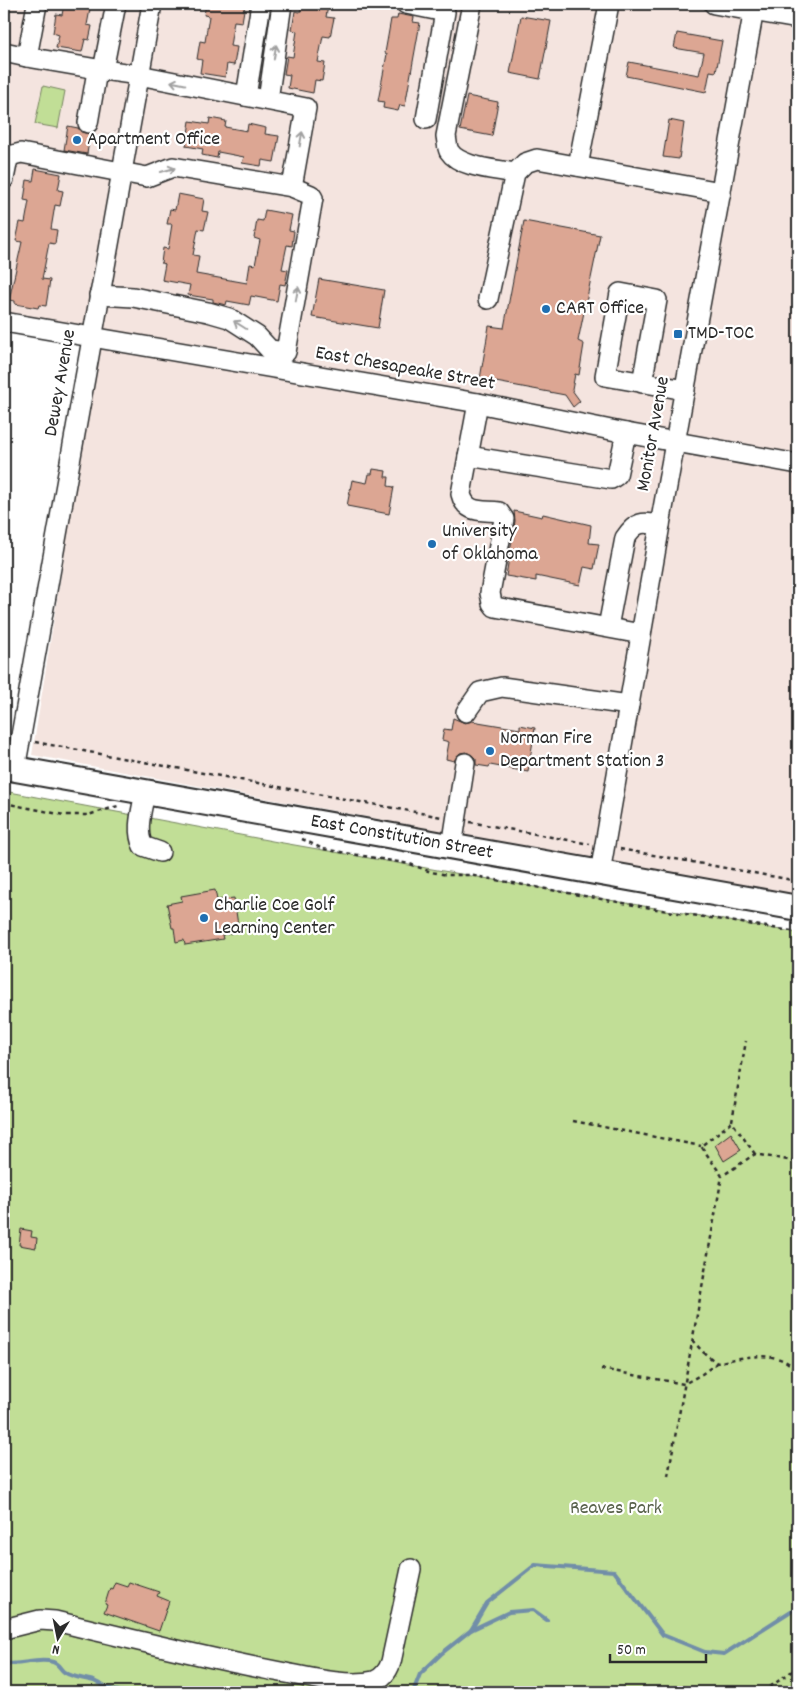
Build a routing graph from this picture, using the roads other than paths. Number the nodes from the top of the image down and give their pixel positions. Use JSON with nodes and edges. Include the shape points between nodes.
{"nodes":[{"id":1,"x":37,"y":4,"type":"edge"},
{"id":2,"x":116,"y":4,"type":"edge"},
{"id":3,"x":152,"y":4,"type":"edge"},
{"id":4,"x":261,"y":4,"type":"edge"},
{"id":5,"x":282,"y":4,"type":"edge"},
{"id":6,"x":406,"y":4,"type":"edge"},
{"id":7,"x":472,"y":4,"type":"edge"},
{"id":8,"x":608,"y":4,"type":"edge"},
{"id":9,"x":714,"y":4,"type":"edge"},
{"id":10,"x":754,"y":7,"type":"edge"},
{"id":11,"x":798,"y":19,"type":"edge"},
{"id":12,"x":4,"y":52,"type":"edge"},
{"id":13,"x":27,"y":56,"type":"junction"},
{"id":14,"x":104,"y":70,"type":"junction"},
{"id":15,"x":139,"y":75,"type":"junction"},
{"id":16,"x":246,"y":96,"type":"junction"},
{"id":17,"x":268,"y":100,"type":"junction"},
{"id":18,"x":426,"y":119,"type":"dead end"},
{"id":19,"x":88,"y":123,"type":"dead end"},
{"id":20,"x":578,"y":166,"type":"junction"},
{"id":21,"x":121,"y":173,"type":"junction"},
{"id":22,"x":515,"y":173,"type":"junction"},
{"id":23,"x":4,"y":179,"type":"edge"},
{"id":24,"x":292,"y":187,"type":"junction"},
{"id":25,"x":721,"y":192,"type":"junction"},
{"id":26,"x":99,"y":295,"type":"junction"},
{"id":27,"x":488,"y":299,"type":"dead end"},
{"id":28,"x":4,"y":322,"type":"edge"},
{"id":29,"x":92,"y":337,"type":"junction"},
{"id":30,"x":278,"y":360,"type":"junction"},
{"id":31,"x":642,"y":383,"type":"junction"},
{"id":32,"x":685,"y":390,"type":"junction"},
{"id":33,"x":478,"y":404,"type":"junction"},
{"id":34,"x":626,"y":433,"type":"junction"},
{"id":35,"x":676,"y":442,"type":"junction"},
{"id":36,"x":468,"y":456,"type":"junction"},
{"id":37,"x":798,"y":464,"type":"edge"},
{"id":38,"x":660,"y":525,"type":"junction"},
{"id":39,"x":608,"y":627,"type":"junction"},
{"id":40,"x":641,"y":634,"type":"junction"},
{"id":41,"x":629,"y":705,"type":"junction"},
{"id":42,"x":466,"y":712,"type":"dead end"},
{"id":43,"x":465,"y":762,"type":"dead end"},
{"id":44,"x":10,"y":768,"type":"edge"},
{"id":45,"x":143,"y":799,"type":"junction"},
{"id":46,"x":452,"y":846,"type":"junction"},
{"id":47,"x":160,"y":852,"type":"dead end"},
{"id":48,"x":600,"y":873,"type":"junction"},
{"id":49,"x":798,"y":908,"type":"edge"},
{"id":50,"x":411,"y":1569,"type":"dead end"},
{"id":51,"x":4,"y":1629,"type":"edge"}],
"edges":[{"from":1,"to":13,"type":"street"},
{"from":2,"to":14,"type":"street"},
{"from":3,"to":15,"type":"street","name":"Dewey Avenue"},
{"from":4,"to":16,"type":"street"},
{"from":17,"to":5,"type":"street","one_way":true},
{"from":6,"to":18,"type":"street","via":[[445,12]]},
{"from":7,"to":22,"type":"street","via":[[446,136],[448,149],[456,160]]},
{"from":8,"to":20,"type":"street"},
{"from":9,"to":10,"type":"street"},
{"from":10,"to":11,"type":"street"},
{"from":10,"to":25,"type":"street","name":"Monitor Avenue"},
{"from":12,"to":13,"type":"street"},
{"from":13,"to":14,"type":"street"},
{"from":14,"to":15,"type":"street"},
{"from":14,"to":19,"type":"street","via":[[96,77]]},
{"from":16,"to":15,"type":"street","one_way":true},
{"from":15,"to":21,"type":"street","name":"Dewey Avenue"},
{"from":16,"to":17,"type":"street"},
{"from":24,"to":17,"type":"street","one_way":true,"via":[[306,108]]},
{"from":20,"to":22,"type":"street","via":[[537,158],[525,163]]},
{"from":20,"to":25,"type":"street"},
{"from":21,"to":23,"type":"street","via":[[21,153],[8,159]]},
{"from":21,"to":24,"type":"street","one_way":true,"via":[[147,177],[173,167]]},
{"from":21,"to":26,"type":"street","name":"Dewey Avenue"},
{"from":22,"to":27,"type":"street"},
{"from":30,"to":24,"type":"street","one_way":true,"via":[[286,352],[313,198]]},
{"from":25,"to":32,"type":"street","name":"Monitor Avenue"},
{"from":26,"to":29,"type":"street","name":"Dewey Avenue"},
{"from":30,"to":26,"type":"street","one_way":true,"via":[[257,336],[229,318],[133,297]]},
{"from":28,"to":29,"type":"street","name":"East Chesapeake Street"},
{"from":29,"to":30,"type":"street","name":"East Chesapeake Street"},
{"from":29,"to":44,"type":"street","name":"Dewey Avenue","via":[[20,740]]},
{"from":30,"to":33,"type":"street","name":"East Chesapeake Street"},
{"from":31,"to":31,"type":"street","via":[[606,376],[620,293],[657,300]]},
{"from":31,"to":32,"type":"street"},
{"from":32,"to":35,"type":"street","name":"Monitor Avenue"},
{"from":33,"to":34,"type":"street","name":"East Chesapeake Street"},
{"from":33,"to":36,"type":"street"},
{"from":34,"to":35,"type":"street","name":"East Chesapeake Street"},
{"from":34,"to":36,"type":"street","via":[[616,475],[611,479]]},
{"from":35,"to":37,"type":"street","name":"East Chesapeake Street"},
{"from":35,"to":38,"type":"street","name":"Monitor Avenue"},
{"from":36,"to":39,"type":"street","via":[[462,494],[464,504],[468,508],[499,512],[504,519],[490,593],[495,607]]},
{"from":38,"to":39,"type":"street","via":[[643,522],[632,527],[625,538]]},
{"from":38,"to":40,"type":"street","name":"Monitor Avenue"},
{"from":39,"to":40,"type":"street"},
{"from":40,"to":41,"type":"street","name":"Monitor Avenue"},
{"from":41,"to":42,"type":"street","via":[[502,687],[480,692]]},
{"from":41,"to":48,"type":"street","name":"Monitor Avenue"},
{"from":43,"to":46,"type":"street"},
{"from":44,"to":45,"type":"main road","name":"East Constitution Street"},
{"from":45,"to":46,"type":"main road","name":"East Constitution Street"},
{"from":45,"to":47,"type":"street","via":[[140,839],[143,846]]},
{"from":46,"to":48,"type":"main road","name":"East Constitution Street"},
{"from":48,"to":49,"type":"main road","name":"East Constitution Street"},
{"from":50,"to":51,"type":"street","via":[[391,1662],[383,1676],[372,1681],[346,1682],[267,1670],[55,1621],[40,1620]]}]}
